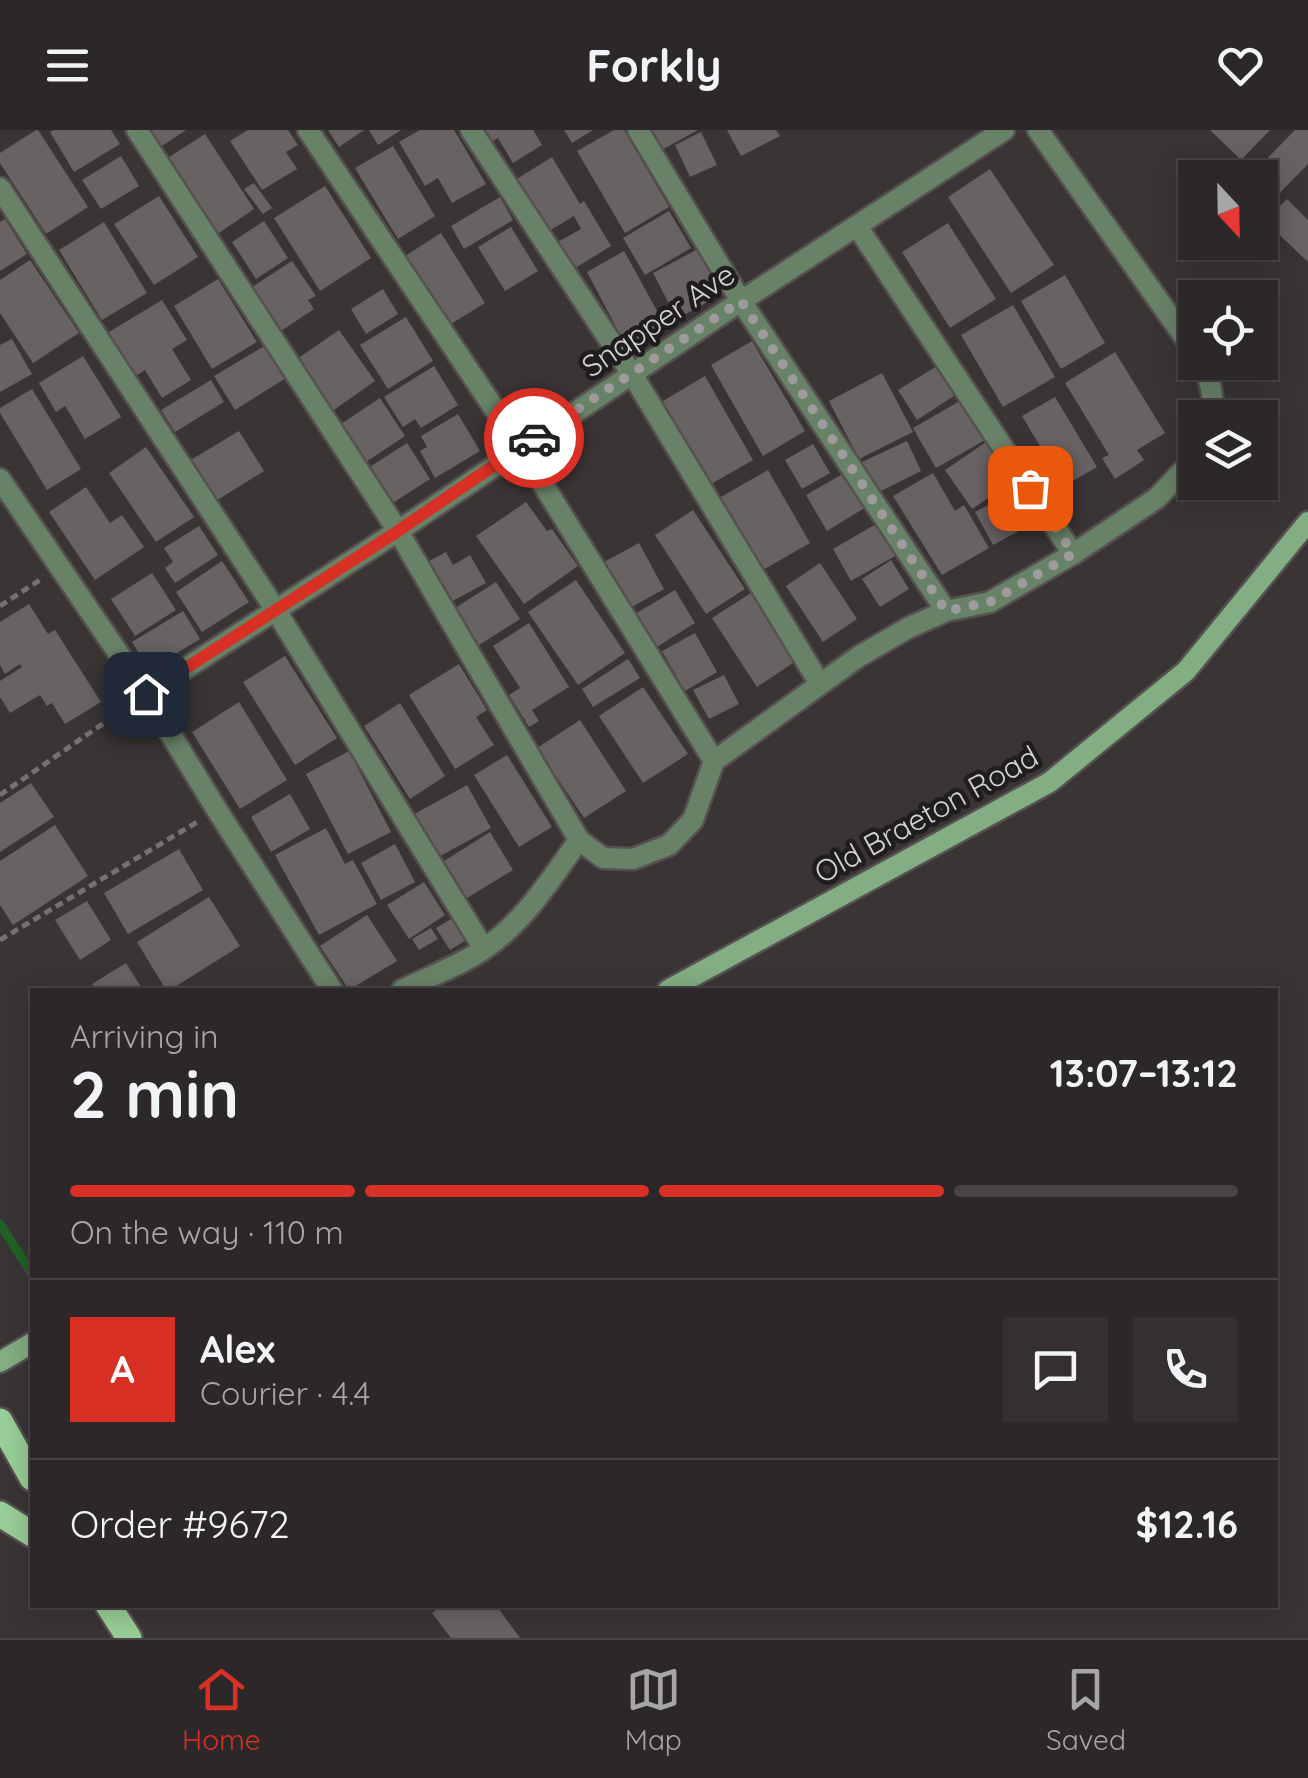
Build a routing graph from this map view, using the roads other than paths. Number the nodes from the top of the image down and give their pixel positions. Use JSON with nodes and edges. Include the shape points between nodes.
{"nodes":[{"id":1,"x":137,"y":130,"type":"edge"},
{"id":2,"x":308,"y":130,"type":"edge"},
{"id":3,"x":471,"y":130,"type":"edge"},
{"id":4,"x":638,"y":130,"type":"edge"},
{"id":5,"x":1004,"y":130,"type":"edge"},
{"id":6,"x":1038,"y":130,"type":"edge"},
{"id":7,"x":0,"y":188,"type":"edge"},
{"id":8,"x":857,"y":226,"type":"junction"},
{"id":9,"x":741,"y":301,"type":"junction"},
{"id":10,"x":1178,"y":328,"type":"edge"},
{"id":11,"x":632,"y":374,"type":"junction"},
{"id":12,"x":520,"y":447,"type":"junction"},
{"id":13,"x":1178,"y":475,"type":"edge"},
{"id":14,"x":0,"y":478,"type":"edge"},
{"id":15,"x":1308,"y":522,"type":"edge"},
{"id":16,"x":398,"y":531,"type":"junction"},
{"id":17,"x":1073,"y":554,"type":"junction"},
{"id":18,"x":275,"y":609,"type":"junction"},
{"id":19,"x":946,"y":611,"type":"junction"},
{"id":20,"x":820,"y":684,"type":"junction"},
{"id":21,"x":146,"y":694,"type":"junction"},
{"id":22,"x":714,"y":762,"type":"junction"},
{"id":23,"x":579,"y":840,"type":"junction"},
{"id":24,"x":484,"y":950,"type":"junction"},
{"id":25,"x":331,"y":988,"type":"edge"},
{"id":26,"x":406,"y":988,"type":"edge"},
{"id":27,"x":672,"y":988,"type":"edge"},
{"id":28,"x":0,"y":1421,"type":"edge"},
{"id":29,"x":30,"y":1474,"type":"edge"},
{"id":30,"x":0,"y":1514,"type":"edge"},
{"id":31,"x":30,"y":1533,"type":"edge"},
{"id":32,"x":110,"y":1608,"type":"edge"},
{"id":33,"x":129,"y":1638,"type":"edge"}],
"edges":[{"from":1,"to":16,"type":"street"},
{"from":2,"to":12,"type":"street"},
{"from":3,"to":11,"type":"street"},
{"from":4,"to":9,"type":"street"},
{"from":5,"to":8,"type":"street","name":"Snapper Ave"},
{"from":6,"to":10,"type":"street"},
{"from":7,"to":18,"type":"street"},
{"from":8,"to":9,"type":"street","name":"Snapper Ave"},
{"from":8,"to":17,"type":"street"},
{"from":9,"to":11,"type":"street","name":"Snapper Ave"},
{"from":9,"to":19,"type":"street"},
{"from":11,"to":12,"type":"street","name":"Snapper Ave"},
{"from":11,"to":20,"type":"street"},
{"from":12,"to":16,"type":"street","name":"Snapper Ave"},
{"from":12,"to":22,"type":"street"},
{"from":13,"to":17,"type":"street"},
{"from":14,"to":21,"type":"street"},
{"from":15,"to":27,"type":"street","name":"Old Braeton Road","via":[[1186,671],[1050,782]]},
{"from":16,"to":18,"type":"street","name":"Snapper Ave"},
{"from":16,"to":23,"type":"street"},
{"from":17,"to":19,"type":"street","via":[[990,602]]},
{"from":18,"to":21,"type":"street","name":"Snapper Ave"},
{"from":18,"to":24,"type":"street"},
{"from":19,"to":20,"type":"street"},
{"from":20,"to":22,"type":"street"},
{"from":21,"to":25,"type":"street"},
{"from":22,"to":23,"type":"street","via":[[693,820],[669,844],[633,859],[603,858]]},
{"from":23,"to":24,"type":"street","via":[[534,902]]},
{"from":24,"to":26,"type":"street"},
{"from":28,"to":29,"type":"main road"},
{"from":30,"to":31,"type":"main road"},
{"from":32,"to":33,"type":"main road"}]}
